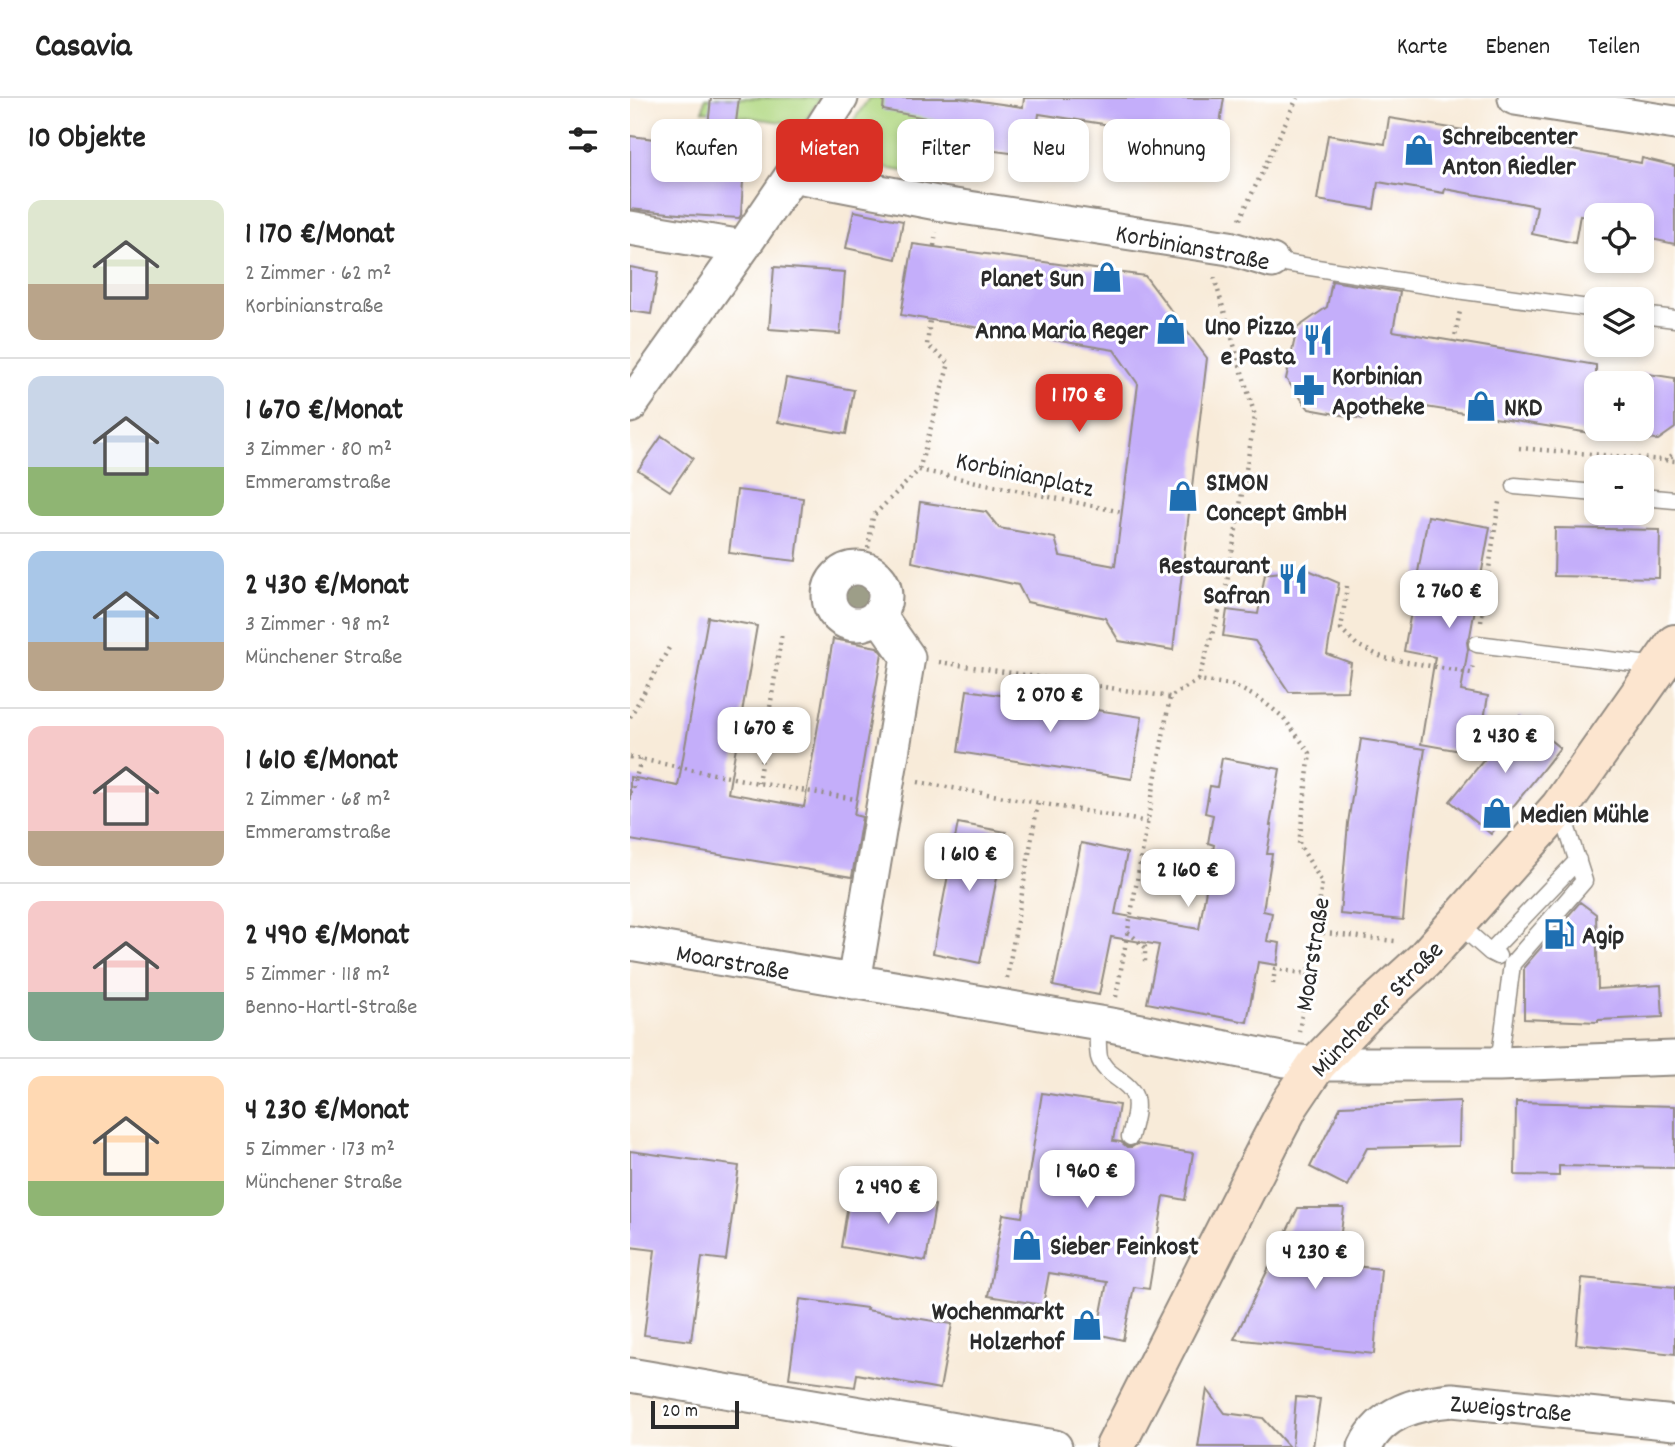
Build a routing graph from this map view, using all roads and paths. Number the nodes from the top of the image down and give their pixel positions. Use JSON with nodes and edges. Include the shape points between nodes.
{"nodes":[{"id":1,"x":841,"y":98,"type":"edge"},
{"id":2,"x":1297,"y":98,"type":"edge"},
{"id":3,"x":1515,"y":98,"type":"edge"},
{"id":4,"x":828,"y":119,"type":"edge"},
{"id":5,"x":1675,"y":123,"type":"edge"},
{"id":6,"x":787,"y":182,"type":"edge"},
{"id":7,"x":828,"y":182,"type":"edge"},
{"id":8,"x":630,"y":228,"type":"edge"},
{"id":9,"x":743,"y":247,"type":"junction"},
{"id":10,"x":1229,"y":248,"type":"junction"},
{"id":11,"x":1272,"y":261,"type":"joint"},
{"id":12,"x":1464,"y":291,"type":"junction"},
{"id":13,"x":1584,"y":307,"type":"edge"},
{"id":14,"x":1654,"y":316,"type":"edge"},
{"id":15,"x":1675,"y":319,"type":"edge"},
{"id":16,"x":930,"y":320,"type":"dead end"},
{"id":17,"x":1454,"y":342,"type":"dead end"},
{"id":18,"x":630,"y":406,"type":"edge"},
{"id":19,"x":1520,"y":448,"type":"dead end"},
{"id":20,"x":1675,"y":453,"type":"edge"},
{"id":21,"x":1664,"y":461,"type":"junction"},
{"id":22,"x":1675,"y":461,"type":"edge"},
{"id":23,"x":919,"y":470,"type":"junction"},
{"id":24,"x":1515,"y":486,"type":"dead end"},
{"id":25,"x":1584,"y":492,"type":"edge"},
{"id":26,"x":1500,"y":497,"type":"dead end"},
{"id":27,"x":1654,"y":498,"type":"edge"},
{"id":28,"x":1675,"y":500,"type":"edge"},
{"id":29,"x":1122,"y":512,"type":"dead end"},
{"id":30,"x":865,"y":569,"type":"junction"},
{"id":31,"x":1347,"y":586,"type":"dead end"},
{"id":32,"x":878,"y":614,"type":"junction"},
{"id":33,"x":782,"y":632,"type":"dead end"},
{"id":34,"x":1477,"y":644,"type":"junction"},
{"id":35,"x":669,"y":648,"type":"dead end"},
{"id":36,"x":1667,"y":655,"type":"edge"},
{"id":37,"x":908,"y":657,"type":"junction"},
{"id":38,"x":1198,"y":680,"type":"junction"},
{"id":39,"x":1170,"y":697,"type":"junction"},
{"id":40,"x":630,"y":717,"type":"edge"},
{"id":41,"x":630,"y":757,"type":"edge"},
{"id":42,"x":641,"y":759,"type":"junction"},
{"id":43,"x":758,"y":783,"type":"junction"},
{"id":44,"x":887,"y":791,"type":"junction"},
{"id":45,"x":630,"y":793,"type":"edge"},
{"id":46,"x":1038,"y":803,"type":"junction"},
{"id":47,"x":1560,"y":807,"type":"junction"},
{"id":48,"x":1148,"y":822,"type":"junction"},
{"id":49,"x":1578,"y":860,"type":"junction"},
{"id":50,"x":1456,"y":922,"type":"junction"},
{"id":51,"x":1128,"y":932,"type":"junction"},
{"id":52,"x":1316,"y":932,"type":"junction"},
{"id":53,"x":1398,"y":941,"type":"dead end"},
{"id":54,"x":630,"y":943,"type":"edge"},
{"id":55,"x":1490,"y":952,"type":"junction"},
{"id":56,"x":1145,"y":962,"type":"dead end"},
{"id":57,"x":1512,"y":964,"type":"junction"},
{"id":58,"x":1309,"y":974,"type":"junction"},
{"id":59,"x":854,"y":982,"type":"junction"},
{"id":60,"x":1273,"y":984,"type":"dead end"},
{"id":61,"x":1002,"y":1007,"type":"junction"},
{"id":62,"x":1105,"y":1024,"type":"junction"},
{"id":63,"x":1308,"y":1052,"type":"junction"},
{"id":64,"x":1675,"y":1058,"type":"edge"},
{"id":65,"x":1499,"y":1064,"type":"junction"},
{"id":66,"x":1130,"y":1137,"type":"dead end"},
{"id":67,"x":630,"y":1375,"type":"edge"},
{"id":68,"x":1675,"y":1423,"type":"edge"},
{"id":69,"x":1055,"y":1447,"type":"edge"},
{"id":70,"x":1115,"y":1447,"type":"edge"},
{"id":71,"x":1365,"y":1447,"type":"edge"}],
"edges":[{"from":1,"to":4,"type":"street"},
{"from":2,"to":10,"type":"path"},
{"from":3,"to":5,"type":"street"},
{"from":6,"to":9,"type":"street"},
{"from":7,"to":10,"type":"street","name":"Korbinianstraße"},
{"from":8,"to":9,"type":"street"},
{"from":9,"to":18,"type":"street"},
{"from":10,"to":11,"type":"street","name":"Korbinianstraße"},
{"from":10,"to":38,"type":"path","via":[[1213,274],[1255,416],[1226,589]]},
{"from":11,"to":12,"type":"lane","name":"Korbinianstraße"},
{"from":12,"to":13,"type":"lane","name":"Korbinianstraße"},
{"from":12,"to":17,"type":"path"},
{"from":14,"to":15,"type":"lane"},
{"from":16,"to":23,"type":"path","via":[[927,345],[950,363]]},
{"from":19,"to":21,"type":"path"},
{"from":20,"to":21,"type":"path"},
{"from":21,"to":22,"type":"path"},
{"from":23,"to":29,"type":"path","name":"Korbinianplatz"},
{"from":23,"to":30,"type":"path","via":[[873,516]]},
{"from":24,"to":25,"type":"lane"},
{"from":26,"to":34,"type":"path"},
{"from":27,"to":28,"type":"lane"},
{"from":30,"to":32,"type":"street","via":[[884,589]]},
{"from":30,"to":32,"type":"street","via":[[839,574],[828,599],[836,615],[853,624]]},
{"from":31,"to":34,"type":"path","via":[[1341,629],[1357,645],[1384,658],[1471,673]]},
{"from":32,"to":37,"type":"street"},
{"from":33,"to":43,"type":"path"},
{"from":34,"to":36,"type":"lane"},
{"from":35,"to":40,"type":"path"},
{"from":36,"to":47,"type":"main road","name":"Münchener Straße"},
{"from":37,"to":39,"type":"path"},
{"from":37,"to":44,"type":"street"},
{"from":38,"to":39,"type":"path"},
{"from":38,"to":52,"type":"path","name":"Moarstraße","via":[[1233,685],[1260,699],[1283,717],[1310,753],[1299,844],[1322,882]]},
{"from":39,"to":48,"type":"path"},
{"from":41,"to":42,"type":"path"},
{"from":42,"to":43,"type":"path"},
{"from":42,"to":45,"type":"path"},
{"from":43,"to":44,"type":"path"},
{"from":44,"to":46,"type":"path"},
{"from":44,"to":59,"type":"street"},
{"from":46,"to":48,"type":"path"},
{"from":46,"to":61,"type":"path"},
{"from":47,"to":49,"type":"lane"},
{"from":47,"to":50,"type":"main road","name":"Münchener Straße"},
{"from":48,"to":51,"type":"path"},
{"from":49,"to":55,"type":"lane"},
{"from":49,"to":57,"type":"lane","via":[[1584,881]]},
{"from":50,"to":55,"type":"lane"},
{"from":50,"to":63,"type":"main road","name":"Münchener Straße","via":[[1424,960],[1368,1011]]},
{"from":51,"to":56,"type":"path","via":[[1145,947]]},
{"from":51,"to":62,"type":"path"},
{"from":52,"to":53,"type":"path"},
{"from":52,"to":58,"type":"path","name":"Moarstraße"},
{"from":54,"to":59,"type":"street","name":"Moarstraße"},
{"from":55,"to":57,"type":"lane"},
{"from":57,"to":65,"type":"lane"},
{"from":58,"to":60,"type":"path","via":[[1275,969]]},
{"from":58,"to":63,"type":"path","name":"Moarstraße"},
{"from":59,"to":61,"type":"street","name":"Moarstraße"},
{"from":61,"to":62,"type":"street","name":"Moarstraße"},
{"from":62,"to":63,"type":"street","name":"Moarstraße","via":[[1286,1060]]},
{"from":62,"to":66,"type":"lane","via":[[1100,1059],[1135,1097]]},
{"from":63,"to":65,"type":"street","name":"Moarstraße"},
{"from":63,"to":70,"type":"main road","name":"Münchener Straße","via":[[1290,1104]]},
{"from":64,"to":65,"type":"street","name":"Moarstraße"},
{"from":67,"to":69,"type":"street"},
{"from":68,"to":71,"type":"street","name":"Zweigstraße","via":[[1452,1400],[1425,1402],[1386,1420]]}]}
